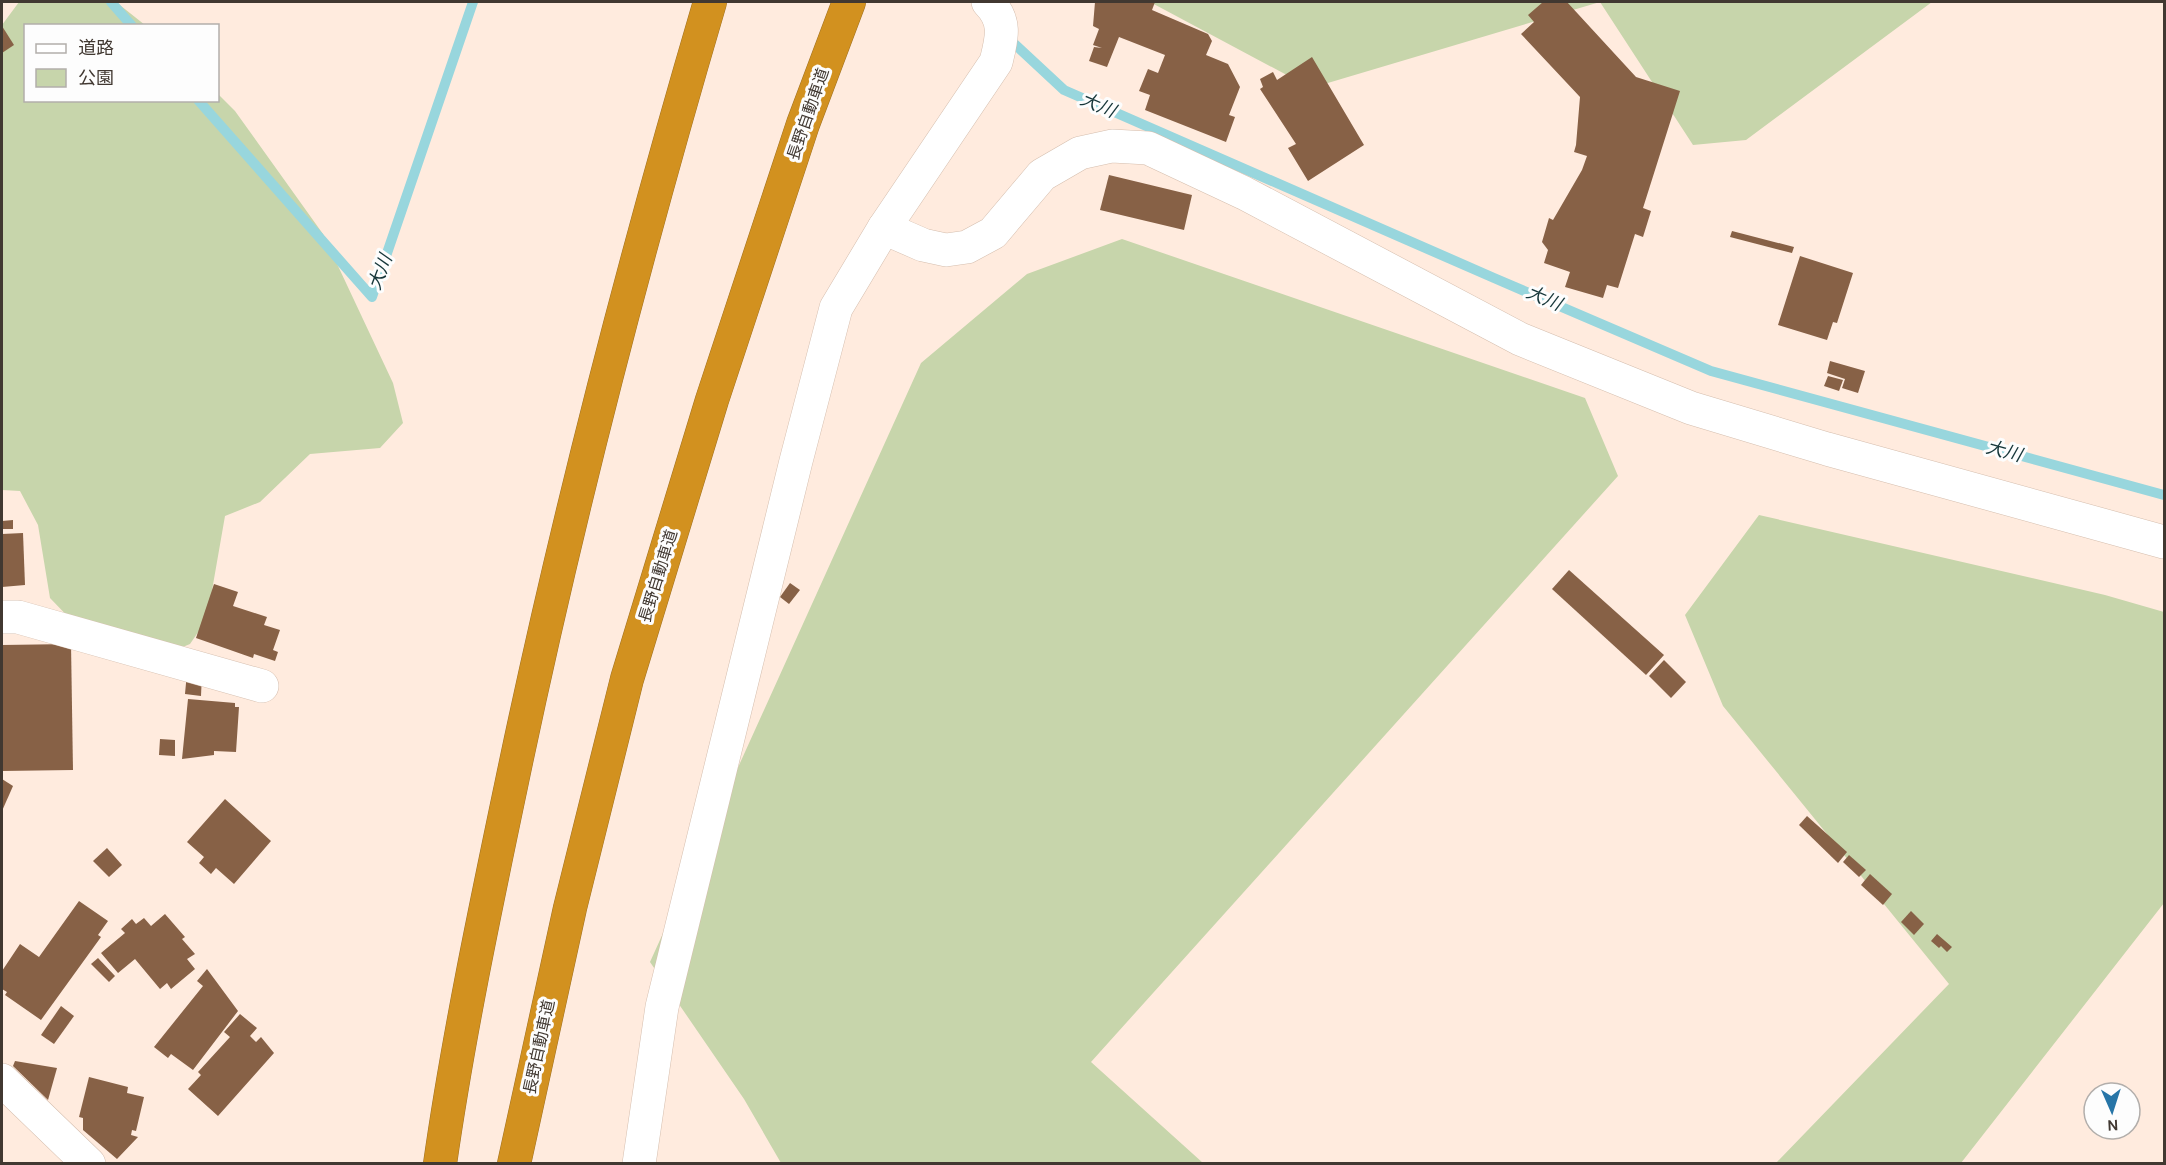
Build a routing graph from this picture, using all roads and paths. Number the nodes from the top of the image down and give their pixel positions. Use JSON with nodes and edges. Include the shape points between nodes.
{"nodes":[{"id":1,"x":710,"y":2,"type":"edge"},
{"id":2,"x":849,"y":2,"type":"edge"},
{"id":3,"x":988,"y":2,"type":"edge"},
{"id":4,"x":884,"y":228,"type":"junction"},
{"id":5,"x":2164,"y":542,"type":"edge"},
{"id":6,"x":2,"y":617,"type":"edge"},
{"id":7,"x":262,"y":686,"type":"dead end"},
{"id":8,"x":2,"y":1080,"type":"edge"},
{"id":9,"x":90,"y":1164,"type":"edge"},
{"id":10,"x":440,"y":1164,"type":"edge"},
{"id":11,"x":514,"y":1164,"type":"edge"},
{"id":12,"x":639,"y":1164,"type":"edge"}],
"edges":[{"from":1,"to":10,"type":"highway","via":[[602,394],[536,666],[486,905]]},
{"from":2,"to":11,"type":"highway","name":"長野自動車道","via":[[803,124],[712,400],[627,680],[570,908]]},
{"from":3,"to":4,"type":"street","via":[[996,10],[1003,34],[996,62]]},
{"from":4,"to":5,"type":"street","via":[[923,245],[946,250],[967,247],[993,233],[1042,175],[1080,153],[1112,146],[1148,148],[1244,193],[1520,339],[1691,408]]},
{"from":4,"to":12,"type":"street","via":[[836,308],[662,1007]]},
{"from":6,"to":7,"type":"street","via":[[18,617]]},
{"from":8,"to":9,"type":"street"}]}
